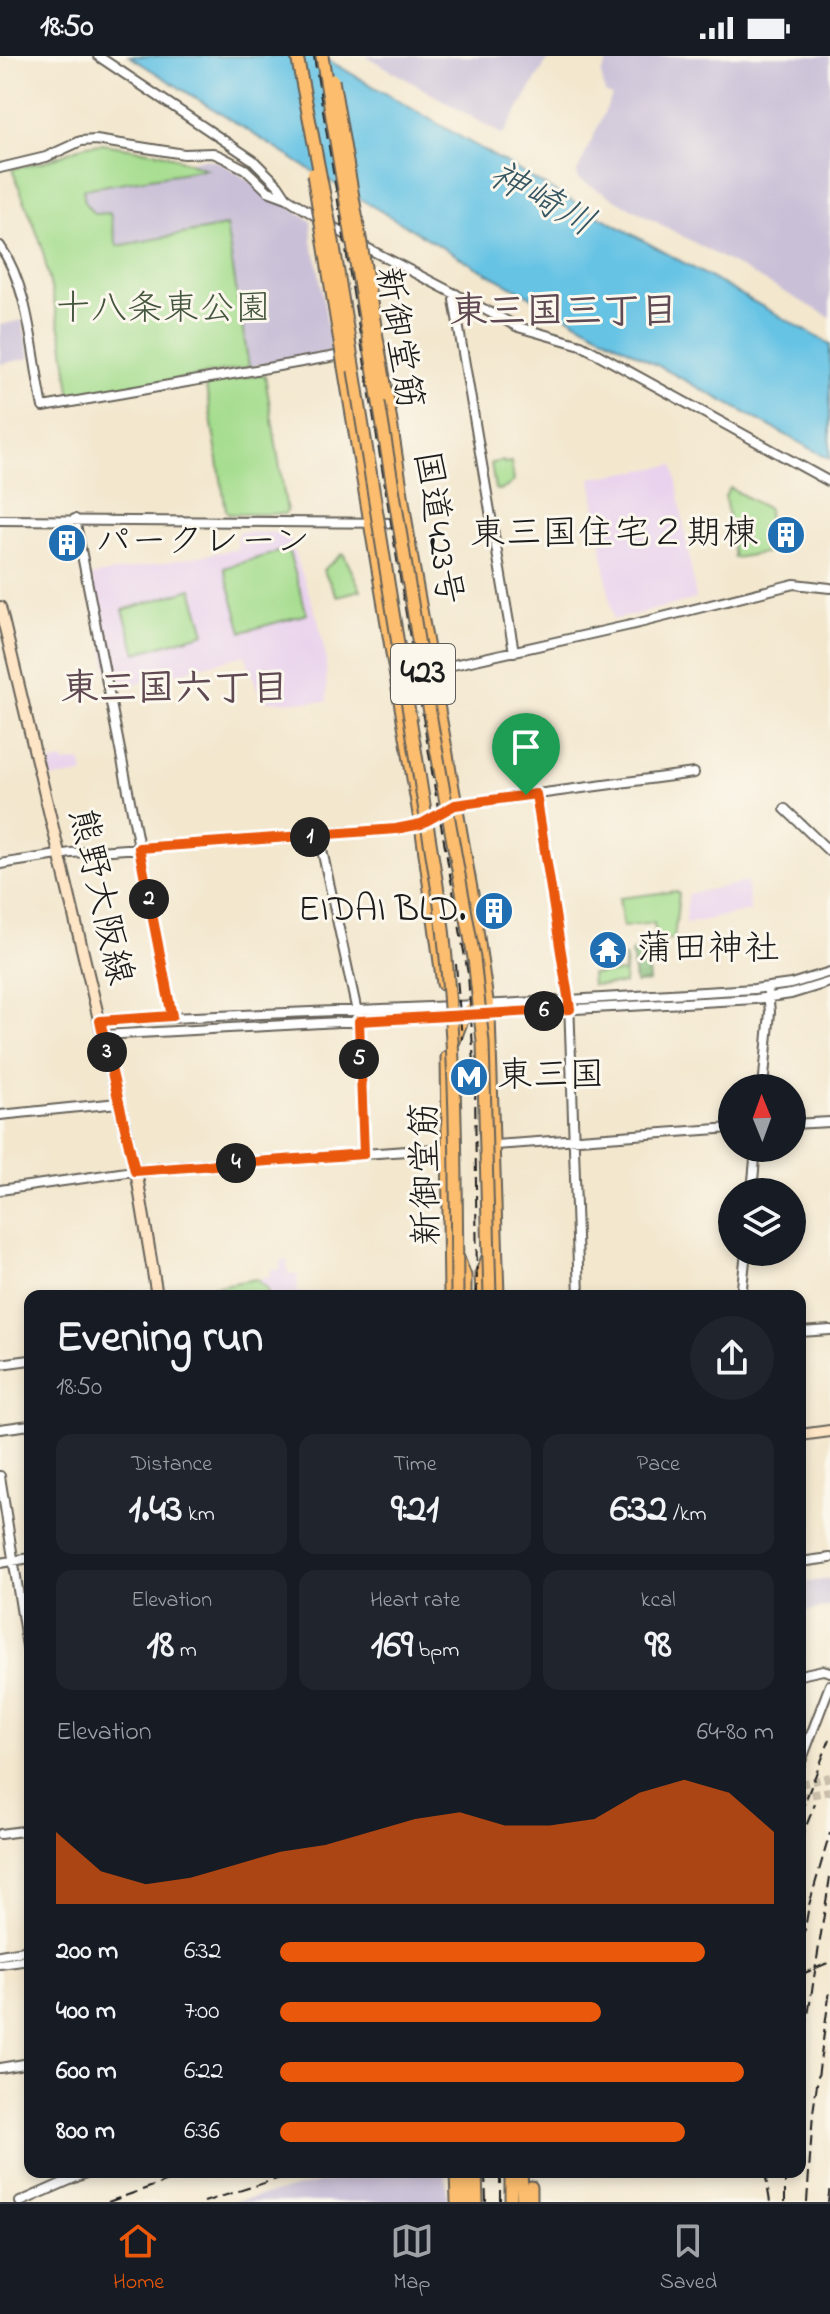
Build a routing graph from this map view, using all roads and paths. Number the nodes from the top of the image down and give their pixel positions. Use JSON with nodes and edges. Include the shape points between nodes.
{"nodes":[{"id":1,"x":98,"y":56,"type":"edge"},
{"id":2,"x":297,"y":56,"type":"edge"},
{"id":3,"x":322,"y":56,"type":"edge"},
{"id":4,"x":328,"y":56,"type":"edge"},
{"id":5,"x":299,"y":69,"type":"junction"},
{"id":6,"x":0,"y":168,"type":"edge"},
{"id":7,"x":287,"y":198,"type":"junction"},
{"id":8,"x":0,"y":246,"type":"edge"},
{"id":9,"x":456,"y":294,"type":"junction"},
{"id":10,"x":336,"y":356,"type":"dead end"},
{"id":11,"x":830,"y":482,"type":"edge"},
{"id":12,"x":75,"y":519,"type":"junction"},
{"id":13,"x":0,"y":520,"type":"edge"},
{"id":14,"x":368,"y":523,"type":"junction"},
{"id":15,"x":407,"y":523,"type":"junction"},
{"id":16,"x":830,"y":588,"type":"edge"},
{"id":17,"x":0,"y":607,"type":"edge"},
{"id":18,"x":514,"y":652,"type":"junction"},
{"id":19,"x":431,"y":670,"type":"junction"},
{"id":20,"x":395,"y":678,"type":"junction"},
{"id":21,"x":694,"y":773,"type":"dead end"},
{"id":22,"x":536,"y":794,"type":"junction"},
{"id":23,"x":455,"y":805,"type":"junction"},
{"id":24,"x":785,"y":809,"type":"dead end"},
{"id":25,"x":421,"y":824,"type":"junction"},
{"id":26,"x":319,"y":836,"type":"junction"},
{"id":27,"x":139,"y":848,"type":"junction"},
{"id":28,"x":830,"y":852,"type":"edge"},
{"id":29,"x":60,"y":855,"type":"junction"},
{"id":30,"x":0,"y":864,"type":"edge"},
{"id":31,"x":482,"y":964,"type":"junction"},
{"id":32,"x":830,"y":972,"type":"edge"},
{"id":33,"x":830,"y":982,"type":"edge"},
{"id":34,"x":768,"y":993,"type":"junction"},
{"id":35,"x":570,"y":1005,"type":"junction"},
{"id":36,"x":480,"y":1007,"type":"junction"},
{"id":37,"x":356,"y":1010,"type":"junction"},
{"id":38,"x":453,"y":1014,"type":"junction"},
{"id":39,"x":172,"y":1016,"type":"junction"},
{"id":40,"x":100,"y":1021,"type":"junction"},
{"id":41,"x":359,"y":1021,"type":"junction"},
{"id":42,"x":103,"y":1035,"type":"junction"},
{"id":43,"x":764,"y":1074,"type":"edge"},
{"id":44,"x":118,"y":1103,"type":"junction"},
{"id":45,"x":0,"y":1115,"type":"edge"},
{"id":46,"x":830,"y":1122,"type":"edge"},
{"id":47,"x":806,"y":1123,"type":"edge"},
{"id":48,"x":718,"y":1129,"type":"edge"},
{"id":49,"x":574,"y":1139,"type":"junction"},
{"id":50,"x":495,"y":1145,"type":"junction"},
{"id":51,"x":450,"y":1148,"type":"junction"},
{"id":52,"x":364,"y":1154,"type":"junction"},
{"id":53,"x":135,"y":1171,"type":"junction"},
{"id":54,"x":0,"y":1190,"type":"edge"},
{"id":55,"x":497,"y":1234,"type":"junction"},
{"id":56,"x":450,"y":1237,"type":"junction"},
{"id":57,"x":744,"y":1266,"type":"edge"},
{"id":58,"x":156,"y":1290,"type":"edge"},
{"id":59,"x":450,"y":1290,"type":"edge"},
{"id":60,"x":457,"y":1290,"type":"edge"},
{"id":61,"x":465,"y":1290,"type":"edge"},
{"id":62,"x":482,"y":1290,"type":"edge"},
{"id":63,"x":490,"y":1290,"type":"edge"},
{"id":64,"x":498,"y":1290,"type":"edge"},
{"id":65,"x":579,"y":1290,"type":"edge"},
{"id":66,"x":742,"y":1290,"type":"edge"},
{"id":67,"x":830,"y":1330,"type":"edge"},
{"id":68,"x":806,"y":1332,"type":"edge"},
{"id":69,"x":24,"y":1361,"type":"edge"},
{"id":70,"x":0,"y":1364,"type":"edge"},
{"id":71,"x":24,"y":1426,"type":"edge"},
{"id":72,"x":0,"y":1429,"type":"edge"},
{"id":73,"x":830,"y":1431,"type":"edge"},
{"id":74,"x":806,"y":1434,"type":"edge"},
{"id":75,"x":0,"y":1476,"type":"edge"},
{"id":76,"x":830,"y":1558,"type":"edge"},
{"id":77,"x":24,"y":1559,"type":"edge"},
{"id":78,"x":14,"y":1561,"type":"junction"},
{"id":79,"x":806,"y":1561,"type":"edge"},
{"id":80,"x":0,"y":1563,"type":"edge"},
{"id":81,"x":24,"y":1626,"type":"edge"},
{"id":82,"x":830,"y":1672,"type":"edge"},
{"id":83,"x":806,"y":1674,"type":"edge"},
{"id":84,"x":830,"y":1685,"type":"edge"},
{"id":85,"x":806,"y":1748,"type":"edge"},
{"id":86,"x":24,"y":1831,"type":"edge"},
{"id":87,"x":0,"y":1834,"type":"edge"},
{"id":88,"x":24,"y":1951,"type":"edge"},
{"id":89,"x":0,"y":1955,"type":"edge"},
{"id":90,"x":24,"y":1961,"type":"edge"},
{"id":91,"x":0,"y":1964,"type":"edge"},
{"id":92,"x":24,"y":2064,"type":"edge"},
{"id":93,"x":0,"y":2068,"type":"edge"},
{"id":94,"x":74,"y":2178,"type":"edge"},
{"id":95,"x":456,"y":2178,"type":"edge"},
{"id":96,"x":466,"y":2178,"type":"edge"},
{"id":97,"x":476,"y":2178,"type":"edge"},
{"id":98,"x":519,"y":2178,"type":"edge"},
{"id":99,"x":531,"y":2187,"type":"dead end"},
{"id":100,"x":522,"y":2201,"type":"edge"},
{"id":101,"x":20,"y":2202,"type":"edge"},
{"id":102,"x":457,"y":2202,"type":"edge"},
{"id":103,"x":467,"y":2202,"type":"edge"},
{"id":104,"x":477,"y":2202,"type":"edge"}],
"edges":[{"from":1,"to":7,"type":"street","via":[[253,160]]},
{"from":2,"to":5,"type":"highway","name":"新御堂筋","number":"423","bridge":true},
{"from":3,"to":63,"type":"highway","name":"新御堂筋","number":"423","bridge":true,"via":[[474,958],[483,1042]]},
{"from":4,"to":15,"type":"highway","name":"国道423号","number":"423","bridge":true},
{"from":5,"to":14,"type":"highway","name":"国道423号","number":"423","bridge":true},
{"from":5,"to":60,"type":"highway","name":"新御堂筋","number":"423","bridge":true,"via":[[333,241],[440,904],[455,1069]]},
{"from":6,"to":7,"type":"street","via":[[96,140],[184,154],[213,153]]},
{"from":7,"to":9,"type":"street"},
{"from":8,"to":10,"type":"street","via":[[19,286],[43,407]]},
{"from":9,"to":11,"type":"street","via":[[527,331],[581,345]]},
{"from":9,"to":18,"type":"street"},
{"from":12,"to":13,"type":"street"},
{"from":12,"to":14,"type":"street"},
{"from":12,"to":27,"type":"street"},
{"from":14,"to":15,"type":"street"},
{"from":14,"to":20,"type":"highway","name":"国道423号","number":"423"},
{"from":15,"to":19,"type":"highway","name":"国道423号","number":"423"},
{"from":16,"to":18,"type":"street","via":[[794,584]]},
{"from":17,"to":29,"type":"main road","name":"熊野大阪線"},
{"from":18,"to":19,"type":"street"},
{"from":19,"to":20,"type":"street"},
{"from":19,"to":23,"type":"highway","name":"国道423号","number":"423"},
{"from":20,"to":25,"type":"highway","name":"国道423号","number":"423"},
{"from":21,"to":22,"type":"street"},
{"from":22,"to":23,"type":"street"},
{"from":22,"to":35,"type":"street"},
{"from":23,"to":25,"type":"street"},
{"from":23,"to":31,"type":"highway","name":"国道423号","number":"423"},
{"from":24,"to":28,"type":"street"},
{"from":25,"to":26,"type":"street"},
{"from":25,"to":38,"type":"highway","name":"国道423号","number":"423"},
{"from":26,"to":27,"type":"street"},
{"from":26,"to":37,"type":"street"},
{"from":27,"to":29,"type":"street"},
{"from":27,"to":39,"type":"street"},
{"from":29,"to":30,"type":"street"},
{"from":29,"to":40,"type":"main road","name":"熊野大阪線"},
{"from":31,"to":36,"type":"highway","name":"国道423号","number":"423"},
{"from":31,"to":36,"type":"highway"},
{"from":32,"to":34,"type":"street"},
{"from":33,"to":34,"type":"street"},
{"from":34,"to":35,"type":"street"},
{"from":34,"to":43,"type":"street"},
{"from":35,"to":36,"type":"street"},
{"from":35,"to":49,"type":"street"},
{"from":36,"to":38,"type":"highway"},
{"from":36,"to":38,"type":"street"},
{"from":36,"to":50,"type":"highway","name":"国道423号","number":"423"},
{"from":37,"to":38,"type":"street"},
{"from":37,"to":39,"type":"street"},
{"from":37,"to":41,"type":"street"},
{"from":38,"to":41,"type":"street"},
{"from":38,"to":51,"type":"highway","name":"国道423号","number":"423"},
{"from":39,"to":40,"type":"street"},
{"from":40,"to":42,"type":"main road","name":"熊野大阪線"},
{"from":41,"to":42,"type":"street"},
{"from":41,"to":52,"type":"street"},
{"from":42,"to":44,"type":"main road","name":"熊野大阪線"},
{"from":44,"to":45,"type":"street"},
{"from":44,"to":53,"type":"main road","name":"熊野大阪線"},
{"from":46,"to":47,"type":"street"},
{"from":48,"to":49,"type":"street"},
{"from":49,"to":50,"type":"street"},
{"from":49,"to":65,"type":"street"},
{"from":50,"to":55,"type":"highway","name":"国道423号","number":"423"},
{"from":51,"to":52,"type":"street"},
{"from":51,"to":56,"type":"highway","name":"国道423号","number":"423"},
{"from":52,"to":53,"type":"street"},
{"from":53,"to":54,"type":"street"},
{"from":53,"to":58,"type":"main road","name":"熊野大阪線"},
{"from":55,"to":62,"type":"highway","via":[[481,1274]]},
{"from":55,"to":64,"type":"highway","name":"国道423号","number":"423"},
{"from":56,"to":59,"type":"highway","name":"国道423号","number":"423"},
{"from":56,"to":61,"type":"highway"},
{"from":57,"to":66,"type":"street"},
{"from":67,"to":68,"type":"street"},
{"from":69,"to":70,"type":"street"},
{"from":71,"to":72,"type":"street"},
{"from":73,"to":74,"type":"main road"},
{"from":75,"to":78,"type":"street"},
{"from":76,"to":79,"type":"street"},
{"from":77,"to":78,"type":"street"},
{"from":78,"to":80,"type":"street"},
{"from":78,"to":81,"type":"street"},
{"from":82,"to":83,"type":"street"},
{"from":84,"to":85,"type":"street"},
{"from":86,"to":87,"type":"street"},
{"from":88,"to":89,"type":"street"},
{"from":90,"to":91,"type":"street"},
{"from":92,"to":93,"type":"street"},
{"from":94,"to":101,"type":"street"},
{"from":95,"to":102,"type":"highway"},
{"from":96,"to":103,"type":"highway"},
{"from":97,"to":104,"type":"highway"},
{"from":98,"to":100,"type":"highway"},
{"from":99,"to":100,"type":"highway"}]}
